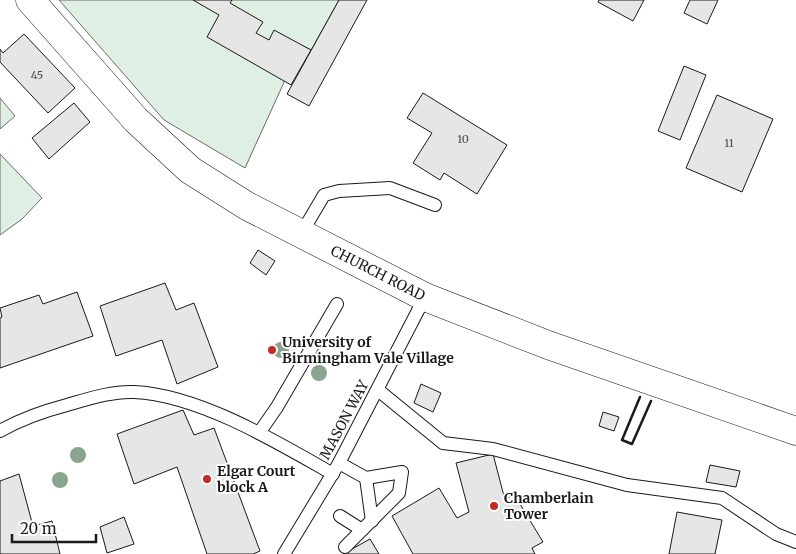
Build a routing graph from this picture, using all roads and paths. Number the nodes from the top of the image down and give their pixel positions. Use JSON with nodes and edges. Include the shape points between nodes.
{"nodes":[{"id":1,"x":30,"y":0,"type":"edge"},
{"id":2,"x":434,"y":205,"type":"dead end"},
{"id":3,"x":301,"y":234,"type":"junction"},
{"id":4,"x":424,"y":298,"type":"junction"},
{"id":5,"x":337,"y":304,"type":"dead end"},
{"id":6,"x":378,"y":390,"type":"junction"},
{"id":7,"x":0,"y":431,"type":"edge"},
{"id":8,"x":796,"y":431,"type":"edge"},
{"id":9,"x":259,"y":432,"type":"junction"},
{"id":10,"x":336,"y":469,"type":"junction"},
{"id":11,"x":366,"y":478,"type":"junction"},
{"id":12,"x":340,"y":516,"type":"dead end"},
{"id":13,"x":367,"y":525,"type":"junction"},
{"id":14,"x":796,"y":542,"type":"edge"},
{"id":15,"x":345,"y":547,"type":"dead end"},
{"id":16,"x":284,"y":554,"type":"edge"}],
"edges":[{"from":1,"to":3,"type":"main road","name":"CHURCH ROAD","via":[[136,120],[190,170],[247,206]]},
{"from":2,"to":3,"type":"lane","via":[[390,188],[339,190],[324,195]]},
{"from":3,"to":4,"type":"main road","name":"CHURCH ROAD"},
{"from":4,"to":6,"type":"lane","name":"MASON WAY"},
{"from":4,"to":8,"type":"main road","name":"CHURCH ROAD"},
{"from":5,"to":9,"type":"lane"},
{"from":6,"to":10,"type":"lane","name":"MASON WAY"},
{"from":6,"to":14,"type":"lane","via":[[443,443],[493,449],[627,485],[722,498],[776,534]]},
{"from":7,"to":9,"type":"lane","via":[[44,411],[98,396],[132,392],[171,396]]},
{"from":9,"to":10,"type":"lane"},
{"from":10,"to":11,"type":"lane"},
{"from":10,"to":16,"type":"lane","name":"MASON WAY"},
{"from":11,"to":13,"type":"lane"},
{"from":11,"to":13,"type":"lane","via":[[402,472],[399,493]]},
{"from":12,"to":13,"type":"lane"},
{"from":13,"to":15,"type":"lane"}]}
